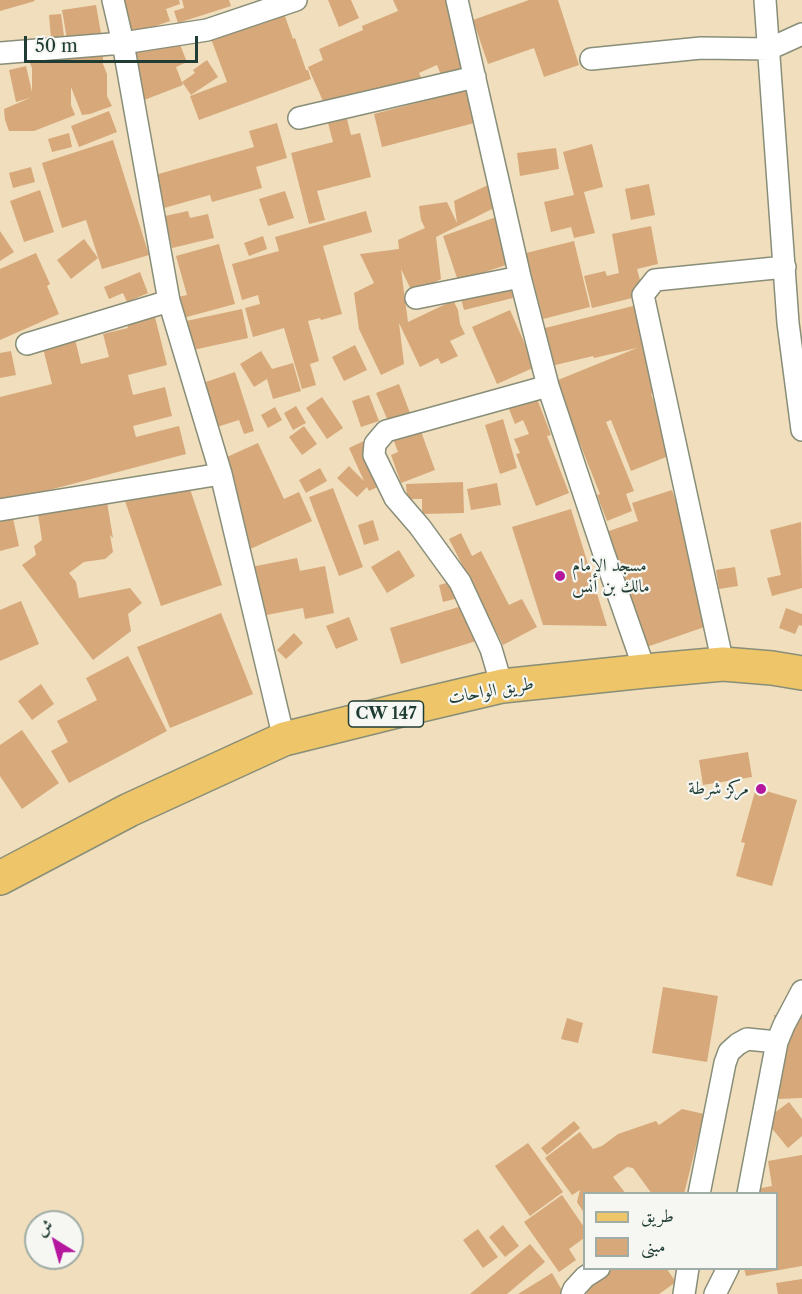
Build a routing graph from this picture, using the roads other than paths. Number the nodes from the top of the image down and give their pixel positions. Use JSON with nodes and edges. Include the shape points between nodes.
{"nodes":[{"id":1,"x":113,"y":0,"type":"edge"},
{"id":2,"x":296,"y":0,"type":"edge"},
{"id":3,"x":457,"y":0,"type":"edge"},
{"id":4,"x":765,"y":0,"type":"edge"},
{"id":5,"x":802,"y":34,"type":"edge"},
{"id":6,"x":123,"y":43,"type":"junction"},
{"id":7,"x":769,"y":49,"type":"junction"},
{"id":8,"x":0,"y":53,"type":"edge"},
{"id":9,"x":591,"y":59,"type":"dead end"},
{"id":10,"x":475,"y":77,"type":"junction"},
{"id":11,"x":299,"y":118,"type":"dead end"},
{"id":12,"x":784,"y":267,"type":"junction"},
{"id":13,"x":520,"y":278,"type":"junction"},
{"id":14,"x":416,"y":298,"type":"dead end"},
{"id":15,"x":169,"y":301,"type":"junction"},
{"id":16,"x":27,"y":344,"type":"dead end"},
{"id":17,"x":548,"y":386,"type":"junction"},
{"id":18,"x":802,"y":430,"type":"edge"},
{"id":19,"x":220,"y":474,"type":"junction"},
{"id":20,"x":0,"y":510,"type":"edge"},
{"id":21,"x":723,"y":664,"type":"junction"},
{"id":22,"x":645,"y":671,"type":"junction"},
{"id":23,"x":802,"y":673,"type":"edge"},
{"id":24,"x":502,"y":686,"type":"junction"},
{"id":25,"x":284,"y":739,"type":"junction"},
{"id":26,"x":0,"y":878,"type":"edge"},
{"id":27,"x":802,"y":991,"type":"edge"},
{"id":28,"x":777,"y":1042,"type":"junction"},
{"id":29,"x":699,"y":1192,"type":"edge"},
{"id":30,"x":748,"y":1192,"type":"edge"},
{"id":31,"x":597,"y":1270,"type":"edge"},
{"id":32,"x":687,"y":1270,"type":"edge"},
{"id":33,"x":727,"y":1270,"type":"edge"},
{"id":34,"x":572,"y":1294,"type":"edge"},
{"id":35,"x":684,"y":1294,"type":"edge"},
{"id":36,"x":715,"y":1294,"type":"edge"}],
"edges":[{"from":1,"to":6,"type":"street"},
{"from":2,"to":6,"type":"street","via":[[207,30]]},
{"from":3,"to":10,"type":"street"},
{"from":4,"to":7,"type":"street"},
{"from":5,"to":7,"type":"street"},
{"from":6,"to":8,"type":"street"},
{"from":6,"to":15,"type":"street"},
{"from":7,"to":9,"type":"street","via":[[701,48]]},
{"from":7,"to":12,"type":"street"},
{"from":10,"to":11,"type":"street"},
{"from":10,"to":13,"type":"street"},
{"from":12,"to":18,"type":"street"},
{"from":12,"to":21,"type":"street","via":[[655,280],[643,295]]},
{"from":13,"to":14,"type":"street"},
{"from":13,"to":17,"type":"street"},
{"from":15,"to":16,"type":"street"},
{"from":15,"to":19,"type":"street"},
{"from":17,"to":22,"type":"street"},
{"from":17,"to":24,"type":"street","via":[[386,430],[375,444],[374,455],[395,498],[460,582],[491,649]]},
{"from":19,"to":20,"type":"street"},
{"from":19,"to":25,"type":"street"},
{"from":21,"to":22,"type":"main road","name":"طريق الواحات","number":"CW 147"},
{"from":21,"to":23,"type":"main road","name":"طريق الواحات","number":"CW 147"},
{"from":22,"to":24,"type":"main road","name":"طريق الواحات","number":"CW 147"},
{"from":24,"to":25,"type":"main road","name":"طريق الواحات","number":"CW 147"},
{"from":25,"to":26,"type":"main road","name":"طريق الواحات","number":"CW 147","via":[[129,810]]},
{"from":27,"to":28,"type":"street"},
{"from":28,"to":29,"type":"street","via":[[747,1039],[729,1052]]},
{"from":28,"to":30,"type":"street"},
{"from":31,"to":34,"type":"street","via":[[585,1277]]},
{"from":32,"to":35,"type":"street"},
{"from":33,"to":36,"type":"street"}]}
